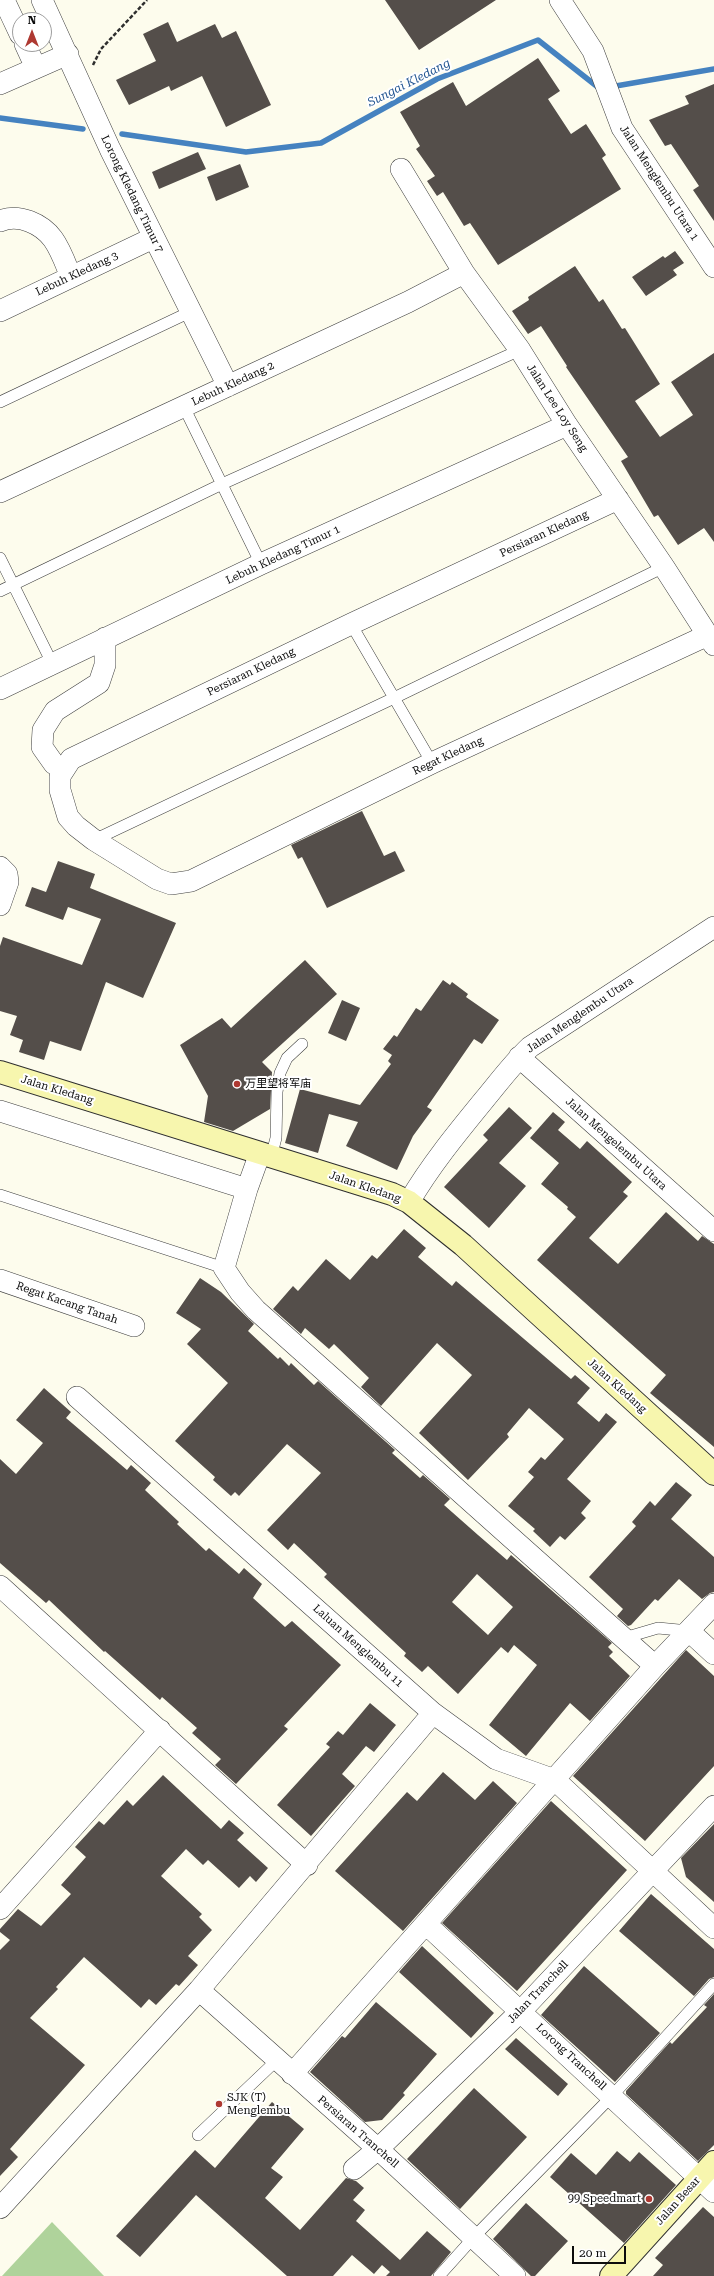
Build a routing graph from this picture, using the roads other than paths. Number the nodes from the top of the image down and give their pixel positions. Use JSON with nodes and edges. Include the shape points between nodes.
{"nodes":[{"id":1,"x":4,"y":0,"type":"edge"},
{"id":2,"x":42,"y":0,"type":"edge"},
{"id":3,"x":560,"y":0,"type":"edge"},
{"id":4,"x":12,"y":17,"type":"edge"},
{"id":5,"x":29,"y":52,"type":"edge"},
{"id":6,"x":68,"y":54,"type":"junction"},
{"id":7,"x":36,"y":68,"type":"junction"},
{"id":8,"x":0,"y":84,"type":"edge"},
{"id":9,"x":401,"y":169,"type":"dead end"},
{"id":10,"x":0,"y":221,"type":"edge"},
{"id":11,"x":153,"y":238,"type":"junction"},
{"id":12,"x":714,"y":267,"type":"edge"},
{"id":13,"x":464,"y":273,"type":"junction"},
{"id":14,"x":71,"y":277,"type":"junction"},
{"id":15,"x":0,"y":311,"type":"edge"},
{"id":16,"x":190,"y":312,"type":"junction"},
{"id":17,"x":520,"y":350,"type":"junction"},
{"id":18,"x":228,"y":386,"type":"junction"},
{"id":19,"x":0,"y":402,"type":"edge"},
{"id":20,"x":184,"y":407,"type":"junction"},
{"id":21,"x":567,"y":425,"type":"junction"},
{"id":22,"x":222,"y":484,"type":"junction"},
{"id":23,"x":0,"y":492,"type":"edge"},
{"id":24,"x":618,"y":499,"type":"junction"},
{"id":25,"x":0,"y":558,"type":"edge"},
{"id":26,"x":261,"y":564,"type":"junction"},
{"id":27,"x":664,"y":567,"type":"junction"},
{"id":28,"x":14,"y":585,"type":"junction"},
{"id":29,"x":0,"y":591,"type":"edge"},
{"id":30,"x":351,"y":624,"type":"junction"},
{"id":31,"x":105,"y":638,"type":"junction"},
{"id":32,"x":711,"y":640,"type":"edge"},
{"id":33,"x":52,"y":663,"type":"junction"},
{"id":34,"x":0,"y":689,"type":"edge"},
{"id":35,"x":394,"y":698,"type":"junction"},
{"id":36,"x":432,"y":763,"type":"junction"},
{"id":37,"x":63,"y":768,"type":"junction"},
{"id":38,"x":94,"y":840,"type":"junction"},
{"id":39,"x":0,"y":867,"type":"edge"},
{"id":40,"x":0,"y":905,"type":"edge"},
{"id":41,"x":714,"y":927,"type":"edge"},
{"id":42,"x":302,"y":1044,"type":"dead end"},
{"id":43,"x":519,"y":1057,"type":"junction"},
{"id":44,"x":0,"y":1072,"type":"edge"},
{"id":45,"x":0,"y":1111,"type":"edge"},
{"id":46,"x":266,"y":1155,"type":"junction"},
{"id":47,"x":247,"y":1189,"type":"junction"},
{"id":48,"x":0,"y":1195,"type":"edge"},
{"id":49,"x":409,"y":1202,"type":"junction"},
{"id":50,"x":714,"y":1231,"type":"edge"},
{"id":51,"x":224,"y":1268,"type":"junction"},
{"id":52,"x":0,"y":1280,"type":"edge"},
{"id":53,"x":134,"y":1326,"type":"dead end"},
{"id":54,"x":77,"y":1397,"type":"dead end"},
{"id":55,"x":714,"y":1474,"type":"edge"},
{"id":56,"x":0,"y":1586,"type":"edge"},
{"id":57,"x":714,"y":1604,"type":"edge"},
{"id":58,"x":689,"y":1631,"type":"junction"},
{"id":59,"x":624,"y":1638,"type":"junction"},
{"id":60,"x":714,"y":1654,"type":"edge"},
{"id":61,"x":655,"y":1666,"type":"junction"},
{"id":62,"x":433,"y":1713,"type":"junction"},
{"id":63,"x":160,"y":1730,"type":"junction"},
{"id":64,"x":555,"y":1780,"type":"junction"},
{"id":65,"x":714,"y":1806,"type":"edge"},
{"id":66,"x":307,"y":1864,"type":"junction"},
{"id":67,"x":654,"y":1870,"type":"junction"},
{"id":68,"x":0,"y":1909,"type":"edge"},
{"id":69,"x":426,"y":1924,"type":"junction"},
{"id":70,"x":714,"y":1928,"type":"edge"},
{"id":71,"x":714,"y":1984,"type":"edge"},
{"id":72,"x":199,"y":1990,"type":"junction"},
{"id":73,"x":521,"y":2011,"type":"junction"},
{"id":74,"x":277,"y":2060,"type":"junction"},
{"id":75,"x":292,"y":2074,"type":"junction"},
{"id":76,"x":612,"y":2096,"type":"junction"},
{"id":77,"x":198,"y":2135,"type":"dead end"},
{"id":78,"x":378,"y":2149,"type":"junction"},
{"id":79,"x":714,"y":2162,"type":"edge"},
{"id":80,"x":354,"y":2169,"type":"dead end"},
{"id":81,"x":708,"y":2183,"type":"edge"},
{"id":82,"x":0,"y":2208,"type":"edge"},
{"id":83,"x":474,"y":2237,"type":"junction"},
{"id":84,"x":439,"y":2276,"type":"edge"},
{"id":85,"x":515,"y":2276,"type":"edge"},
{"id":86,"x":611,"y":2276,"type":"edge"},
{"id":87,"x":624,"y":2276,"type":"edge"}],
"edges":[{"from":1,"to":4,"type":"street"},
{"from":2,"to":6,"type":"street","name":"Lorong Kledang Timur 7"},
{"from":3,"to":12,"type":"street","name":"Jalan Menglembu Utara 1","via":[[593,51],[622,128]]},
{"from":5,"to":7,"type":"street"},
{"from":6,"to":7,"type":"street"},
{"from":6,"to":11,"type":"street","name":"Lorong Kledang Timur 7"},
{"from":7,"to":8,"type":"street"},
{"from":9,"to":13,"type":"street","name":"Jalan Lee Loy Seng"},
{"from":10,"to":14,"type":"street","via":[[23,219],[40,226],[54,240]]},
{"from":11,"to":14,"type":"street","name":"Lebuh Kledang 3"},
{"from":11,"to":16,"type":"street","name":"Lorong Kledang Timur 7"},
{"from":13,"to":17,"type":"street","name":"Jalan Lee Loy Seng"},
{"from":13,"to":18,"type":"street","name":"Lebuh Kledang 2"},
{"from":14,"to":15,"type":"street","name":"Lebuh Kledang 3"},
{"from":16,"to":18,"type":"street","name":"Lorong Kledang Timur 7"},
{"from":16,"to":19,"type":"lane"},
{"from":17,"to":21,"type":"street","name":"Jalan Lee Loy Seng"},
{"from":17,"to":22,"type":"lane"},
{"from":18,"to":20,"type":"street","name":"Lebuh Kledang 2"},
{"from":20,"to":22,"type":"lane"},
{"from":20,"to":23,"type":"street","name":"Lebuh Kledang 2"},
{"from":21,"to":24,"type":"street","name":"Jalan Lee Loy Seng"},
{"from":21,"to":26,"type":"street","name":"Lebuh Kledang Timur 1"},
{"from":22,"to":26,"type":"lane"},
{"from":22,"to":28,"type":"lane"},
{"from":24,"to":27,"type":"street","name":"Jalan Lee Loy Seng"},
{"from":24,"to":30,"type":"street","name":"Persiaran Kledang"},
{"from":25,"to":28,"type":"lane"},
{"from":26,"to":31,"type":"street","name":"Lebuh Kledang Timur 1"},
{"from":27,"to":32,"type":"street","name":"Jalan Lee Loy Seng"},
{"from":27,"to":35,"type":"lane"},
{"from":28,"to":29,"type":"lane"},
{"from":28,"to":33,"type":"lane"},
{"from":30,"to":35,"type":"lane"},
{"from":30,"to":37,"type":"street","name":"Persiaran Kledang","via":[[84,752],[71,759]]},
{"from":31,"to":33,"type":"street","name":"Lebuh Kledang Timur 1"},
{"from":31,"to":37,"type":"street","via":[[105,666],[99,682],[55,711],[43,730],[42,747],[54,764]]},
{"from":32,"to":36,"type":"street","name":"Regat Kledang"},
{"from":33,"to":34,"type":"street","name":"Lebuh Kledang Timur 1"},
{"from":35,"to":36,"type":"lane"},
{"from":35,"to":38,"type":"lane"},
{"from":36,"to":38,"type":"street","name":"Regat Kledang","via":[[191,881],[171,884],[157,879]]},
{"from":37,"to":38,"type":"street","via":[[60,790],[68,817]]},
{"from":39,"to":40,"type":"street","via":[[7,874],[8,882]]},
{"from":41,"to":43,"type":"street","name":"Jalan Menglembu Utara","via":[[530,1047]]},
{"from":42,"to":46,"type":"lane","via":[[287,1058],[280,1073],[276,1138]]},
{"from":43,"to":49,"type":"street","name":"Jalan Menglembu Utara","via":[[420,1183]]},
{"from":43,"to":50,"type":"street","name":"Jalan Mengelembu Utara"},
{"from":44,"to":46,"type":"main road","name":"Jalan Kledang"},
{"from":45,"to":47,"type":"street"},
{"from":46,"to":47,"type":"street"},
{"from":46,"to":49,"type":"main road","name":"Jalan Kledang","via":[[392,1194]]},
{"from":47,"to":51,"type":"street"},
{"from":48,"to":51,"type":"lane"},
{"from":49,"to":55,"type":"main road","name":"Jalan Kledang","via":[[463,1245]]},
{"from":51,"to":59,"type":"street","via":[[256,1310]]},
{"from":52,"to":53,"type":"street","name":"Regat Kacang Tanah"},
{"from":54,"to":62,"type":"street","name":"Laluan Menglembu 11"},
{"from":56,"to":63,"type":"street"},
{"from":57,"to":58,"type":"street"},
{"from":58,"to":59,"type":"lane","via":[[658,1628]]},
{"from":58,"to":60,"type":"street"},
{"from":58,"to":61,"type":"street"},
{"from":59,"to":61,"type":"street"},
{"from":61,"to":64,"type":"street"},
{"from":62,"to":64,"type":"street","name":"Laluan Menglembu 11","via":[[496,1759]]},
{"from":62,"to":66,"type":"street"},
{"from":63,"to":66,"type":"street"},
{"from":63,"to":68,"type":"street"},
{"from":64,"to":67,"type":"street","name":"Laluan Menglembu 11"},
{"from":64,"to":69,"type":"street"},
{"from":65,"to":67,"type":"street","name":"Jalan Tranchell"},
{"from":66,"to":72,"type":"street"},
{"from":67,"to":70,"type":"street","name":"Laluan Menglembu 11"},
{"from":67,"to":73,"type":"street","name":"Jalan Tranchell"},
{"from":69,"to":73,"type":"street","name":"Lorong Tranchell"},
{"from":69,"to":75,"type":"street"},
{"from":71,"to":76,"type":"lane"},
{"from":72,"to":74,"type":"street","name":"Persiaran Tranchell"},
{"from":72,"to":82,"type":"street"},
{"from":73,"to":76,"type":"street","name":"Lorong Tranchell"},
{"from":73,"to":78,"type":"street","name":"Jalan Tranchell"},
{"from":74,"to":75,"type":"street","name":"Persiaran Tranchell"},
{"from":74,"to":77,"type":"lane"},
{"from":75,"to":78,"type":"street","name":"Persiaran Tranchell"},
{"from":76,"to":81,"type":"street","name":"Lorong Tranchell"},
{"from":76,"to":83,"type":"lane"},
{"from":78,"to":80,"type":"street","name":"Jalan Tranchell"},
{"from":78,"to":83,"type":"street","name":"Persiaran Tranchell"},
{"from":79,"to":81,"type":"main road","name":"Jalan Besar"},
{"from":81,"to":86,"type":"main road","name":"Jalan Besar"},
{"from":81,"to":87,"type":"main road","name":"Jalan Besar"},
{"from":83,"to":84,"type":"lane"},
{"from":83,"to":85,"type":"street","name":"Persiaran Tranchell"}]}
